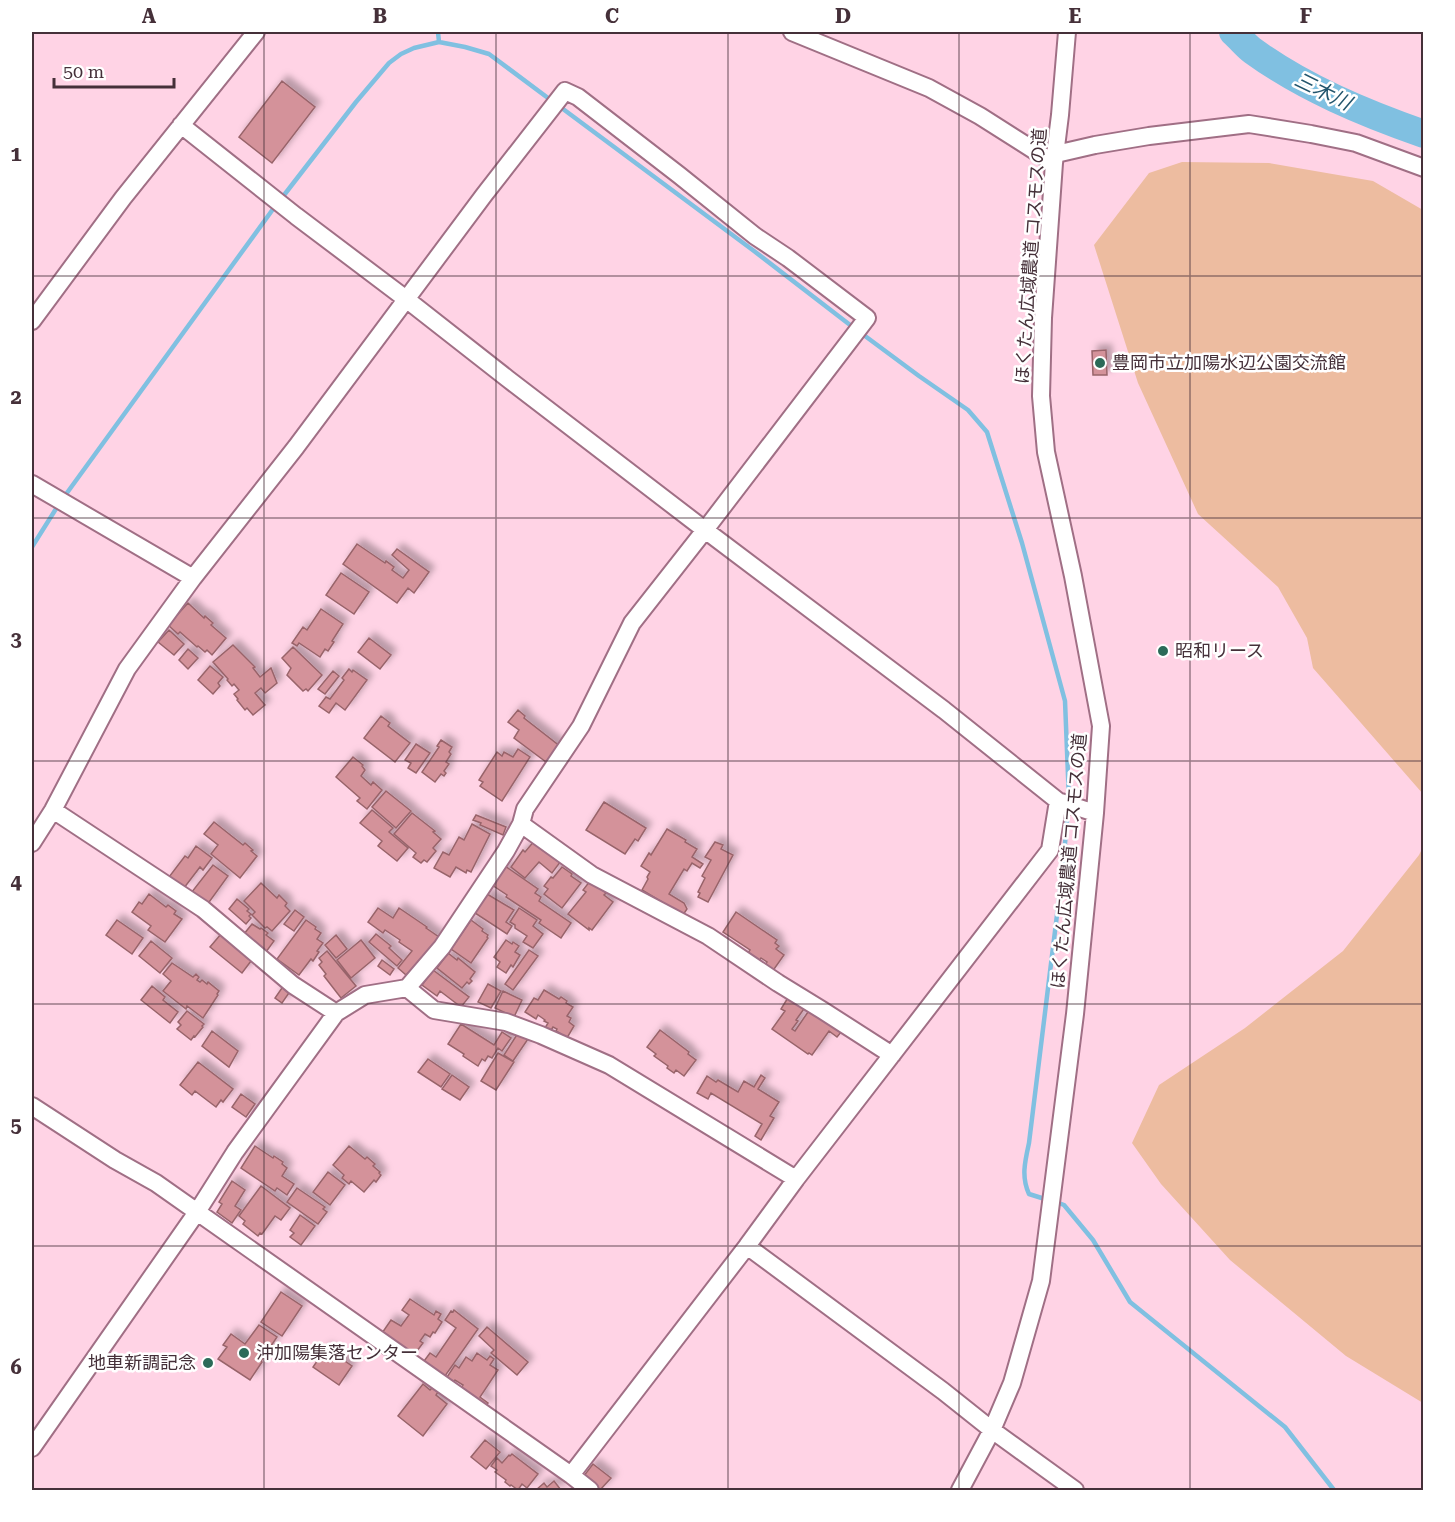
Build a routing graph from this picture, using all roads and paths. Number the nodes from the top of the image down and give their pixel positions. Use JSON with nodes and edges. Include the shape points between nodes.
{"nodes":[{"id":1,"x":256,"y":32,"type":"edge"},
{"id":2,"x":792,"y":32,"type":"edge"},
{"id":3,"x":1067,"y":32,"type":"edge"},
{"id":4,"x":181,"y":125,"type":"junction"},
{"id":5,"x":1055,"y":158,"type":"junction"},
{"id":6,"x":1424,"y":168,"type":"edge"},
{"id":7,"x":406,"y":299,"type":"junction"},
{"id":8,"x":32,"y":321,"type":"edge"},
{"id":9,"x":32,"y":484,"type":"edge"},
{"id":10,"x":705,"y":530,"type":"junction"},
{"id":11,"x":193,"y":578,"type":"junction"},
{"id":12,"x":1058,"y":801,"type":"junction"},
{"id":13,"x":53,"y":810,"type":"junction"},
{"id":14,"x":1095,"y":813,"type":"junction"},
{"id":15,"x":521,"y":824,"type":"junction"},
{"id":16,"x":32,"y":843,"type":"edge"},
{"id":17,"x":407,"y":988,"type":"junction"},
{"id":18,"x":336,"y":1013,"type":"junction"},
{"id":19,"x":892,"y":1055,"type":"junction"},
{"id":20,"x":32,"y":1106,"type":"edge"},
{"id":21,"x":796,"y":1179,"type":"junction"},
{"id":22,"x":197,"y":1212,"type":"junction"},
{"id":23,"x":747,"y":1246,"type":"junction"},
{"id":24,"x":992,"y":1430,"type":"junction"},
{"id":25,"x":32,"y":1448,"type":"edge"},
{"id":26,"x":571,"y":1475,"type":"junction"},
{"id":27,"x":590,"y":1491,"type":"edge"},
{"id":28,"x":960,"y":1491,"type":"edge"},
{"id":29,"x":1075,"y":1491,"type":"edge"}],
"edges":[{"from":1,"to":4,"type":"street"},
{"from":2,"to":5,"type":"street","via":[[929,88]]},
{"from":3,"to":5,"type":"street","name":"ほくたん広域農道 コスモスの道"},
{"from":4,"to":7,"type":"street"},
{"from":4,"to":8,"type":"street"},
{"from":5,"to":6,"type":"street","via":[[1095,145],[1249,124],[1356,143]]},
{"from":5,"to":14,"type":"street","name":"ほくたん広域農道 コスモスの道","via":[[1041,396],[1046,452],[1101,726]]},
{"from":7,"to":10,"type":"street"},
{"from":7,"to":10,"type":"street","via":[[565,91],[578,97],[867,318]]},
{"from":7,"to":11,"type":"street"},
{"from":9,"to":11,"type":"street"},
{"from":10,"to":12,"type":"street","via":[[945,710]]},
{"from":10,"to":15,"type":"street","via":[[632,623],[581,726],[525,809]]},
{"from":11,"to":13,"type":"street","via":[[127,669]]},
{"from":12,"to":14,"type":"street"},
{"from":12,"to":19,"type":"street","via":[[1050,850]]},
{"from":13,"to":16,"type":"street"},
{"from":13,"to":18,"type":"street","via":[[203,909],[293,985]]},
{"from":14,"to":24,"type":"street","name":"ほくたん広域農道 コスモスの道","via":[[1075,1014],[1041,1281],[1012,1383]]},
{"from":15,"to":17,"type":"street","via":[[442,947]]},
{"from":15,"to":19,"type":"street","via":[[592,875],[708,936]]},
{"from":17,"to":18,"type":"street","via":[[365,995]]},
{"from":17,"to":21,"type":"street","via":[[434,1010],[506,1022],[609,1065]]},
{"from":18,"to":22,"type":"street"},
{"from":19,"to":21,"type":"street"},
{"from":20,"to":22,"type":"street"},
{"from":21,"to":23,"type":"street"},
{"from":22,"to":25,"type":"street"},
{"from":22,"to":26,"type":"street"},
{"from":23,"to":24,"type":"street"},
{"from":23,"to":26,"type":"street"},
{"from":24,"to":28,"type":"street","name":"ほくたん広域農道 コスモスの道"},
{"from":24,"to":29,"type":"street"},
{"from":26,"to":27,"type":"street"}]}
